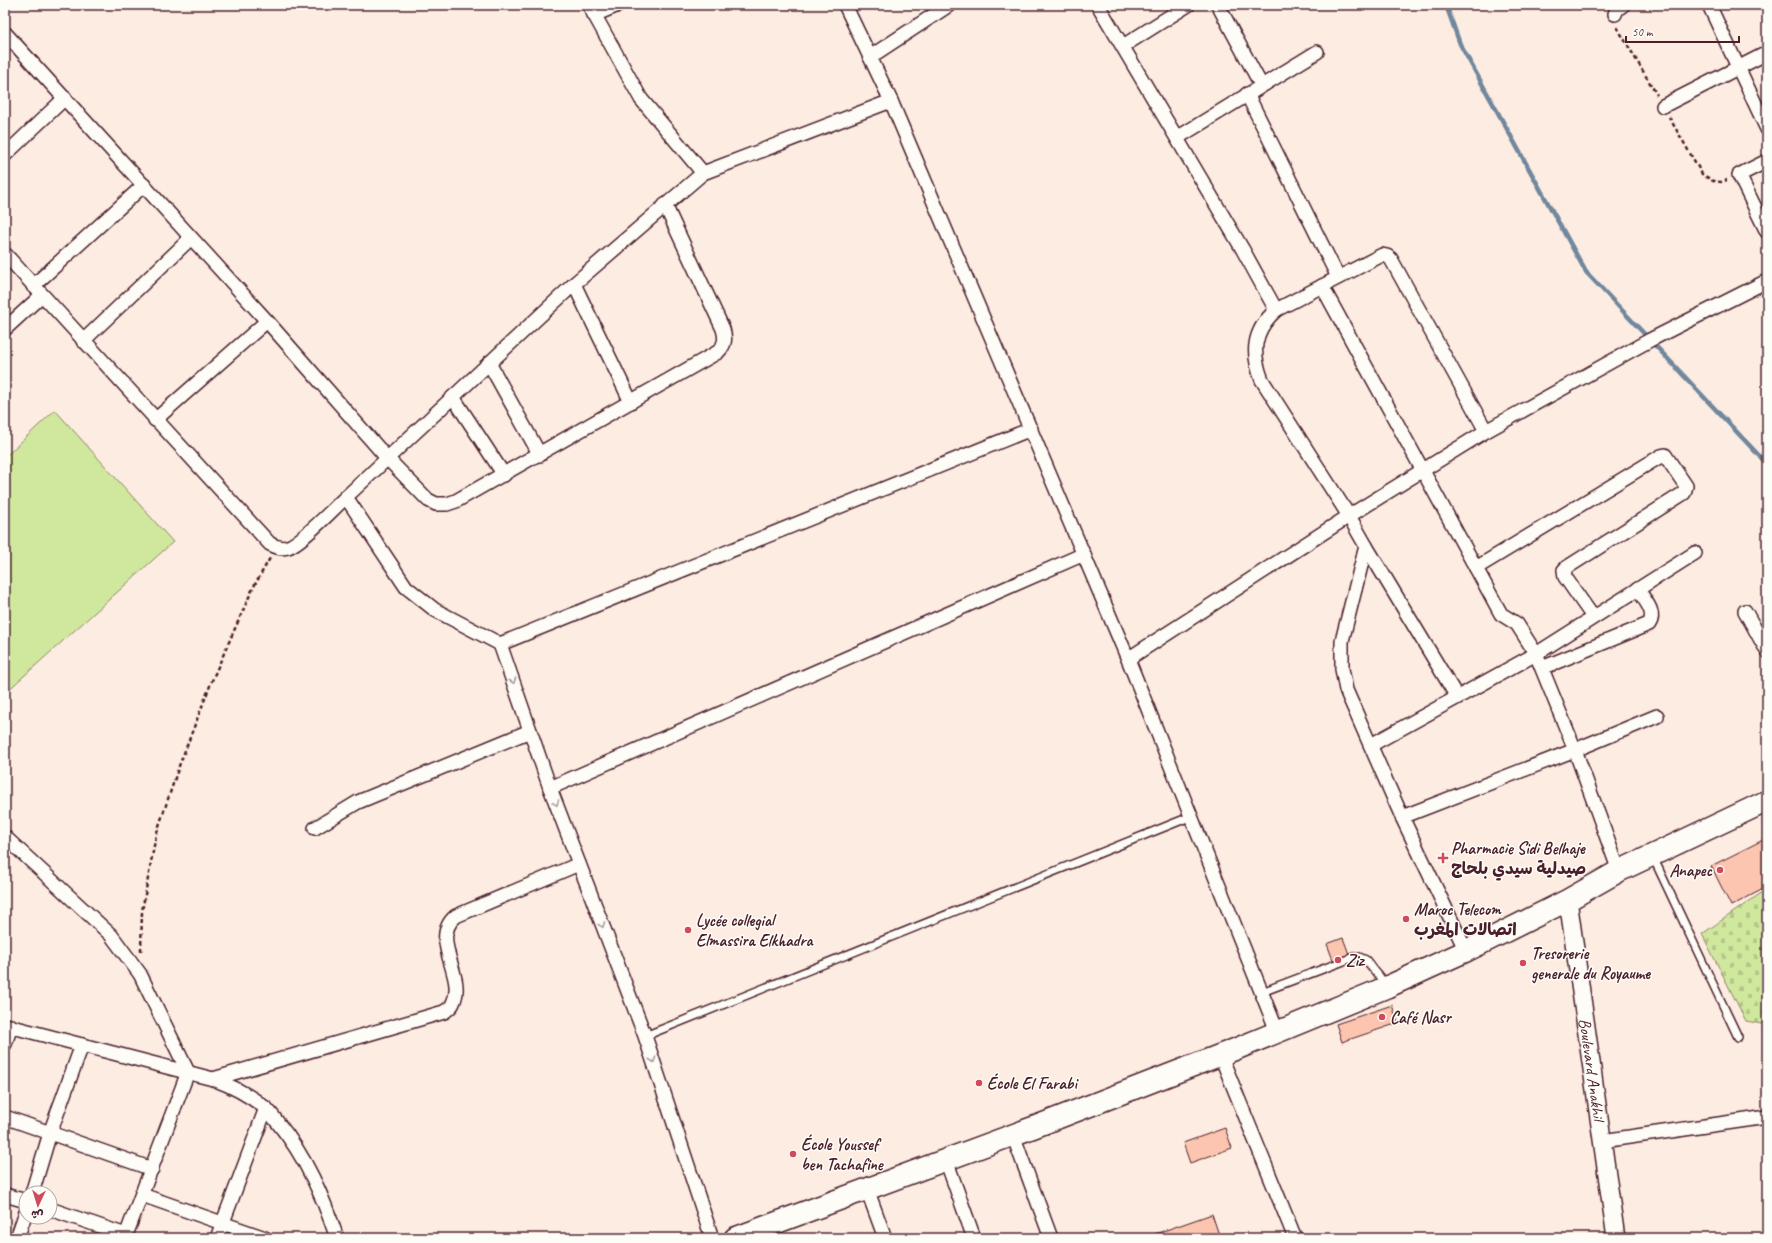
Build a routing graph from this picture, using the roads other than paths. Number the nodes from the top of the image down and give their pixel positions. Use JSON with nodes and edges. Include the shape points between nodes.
{"nodes":[{"id":1,"x":618,"y":5,"type":"edge"},
{"id":2,"x":845,"y":5,"type":"edge"},
{"id":3,"x":949,"y":5,"type":"edge"},
{"id":4,"x":1098,"y":5,"type":"edge"},
{"id":5,"x":1188,"y":5,"type":"edge"},
{"id":6,"x":1218,"y":5,"type":"edge"},
{"id":7,"x":1708,"y":5,"type":"edge"},
{"id":8,"x":592,"y":10,"type":"edge"},
{"id":9,"x":5,"y":33,"type":"edge"},
{"id":10,"x":1123,"y":46,"type":"junction"},
{"id":11,"x":1317,"y":52,"type":"dead end"},
{"id":12,"x":1767,"y":53,"type":"edge"},
{"id":13,"x":870,"y":57,"type":"junction"},
{"id":14,"x":1739,"y":68,"type":"junction"},
{"id":15,"x":1261,"y":85,"type":"junction"},
{"id":16,"x":1248,"y":94,"type":"junction"},
{"id":17,"x":65,"y":98,"type":"junction"},
{"id":18,"x":891,"y":101,"type":"junction"},
{"id":19,"x":1663,"y":106,"type":"dead end"},
{"id":20,"x":1767,"y":130,"type":"edge"},
{"id":21,"x":1177,"y":138,"type":"junction"},
{"id":22,"x":5,"y":155,"type":"edge"},
{"id":23,"x":1767,"y":161,"type":"edge"},
{"id":24,"x":703,"y":173,"type":"junction"},
{"id":25,"x":144,"y":185,"type":"junction"},
{"id":26,"x":665,"y":204,"type":"junction"},
{"id":27,"x":1767,"y":232,"type":"edge"},
{"id":28,"x":191,"y":238,"type":"junction"},
{"id":29,"x":5,"y":254,"type":"edge"},
{"id":30,"x":1338,"y":277,"type":"junction"},
{"id":31,"x":1767,"y":281,"type":"edge"},
{"id":32,"x":574,"y":284,"type":"junction"},
{"id":33,"x":1322,"y":286,"type":"junction"},
{"id":34,"x":38,"y":291,"type":"junction"},
{"id":35,"x":1276,"y":310,"type":"junction"},
{"id":36,"x":267,"y":321,"type":"junction"},
{"id":37,"x":5,"y":329,"type":"edge"},
{"id":38,"x":83,"y":341,"type":"junction"},
{"id":39,"x":490,"y":363,"type":"junction"},
{"id":40,"x":453,"y":396,"type":"junction"},
{"id":41,"x":631,"y":402,"type":"junction"},
{"id":42,"x":155,"y":420,"type":"junction"},
{"id":43,"x":1031,"y":429,"type":"junction"},
{"id":44,"x":1486,"y":431,"type":"junction"},
{"id":45,"x":540,"y":455,"type":"junction"},
{"id":46,"x":387,"y":458,"type":"junction"},
{"id":47,"x":1424,"y":470,"type":"junction"},
{"id":48,"x":504,"y":475,"type":"junction"},
{"id":49,"x":346,"y":497,"type":"junction"},
{"id":50,"x":1349,"y":516,"type":"junction"},
{"id":51,"x":1366,"y":546,"type":"junction"},
{"id":52,"x":1695,"y":553,"type":"dead end"},
{"id":53,"x":1084,"y":554,"type":"junction"},
{"id":54,"x":1476,"y":568,"type":"junction"},
{"id":55,"x":1638,"y":589,"type":"junction"},
{"id":56,"x":1745,"y":611,"type":"dead end"},
{"id":57,"x":1593,"y":617,"type":"junction"},
{"id":58,"x":500,"y":644,"type":"junction"},
{"id":59,"x":1767,"y":651,"type":"edge"},
{"id":60,"x":1536,"y":654,"type":"junction"},
{"id":61,"x":1128,"y":659,"type":"junction"},
{"id":62,"x":1542,"y":668,"type":"junction"},
{"id":63,"x":1457,"y":697,"type":"junction"},
{"id":64,"x":1657,"y":716,"type":"dead end"},
{"id":65,"x":530,"y":731,"type":"junction"},
{"id":66,"x":1371,"y":745,"type":"junction"},
{"id":67,"x":1575,"y":750,"type":"junction"},
{"id":68,"x":550,"y":788,"type":"junction"},
{"id":69,"x":1767,"y":801,"type":"edge"},
{"id":70,"x":1192,"y":816,"type":"junction"},
{"id":71,"x":1402,"y":817,"type":"junction"},
{"id":72,"x":315,"y":828,"type":"dead end"},
{"id":73,"x":5,"y":837,"type":"edge"},
{"id":74,"x":1652,"y":855,"type":"junction"},
{"id":75,"x":579,"y":864,"type":"junction"},
{"id":76,"x":1619,"y":871,"type":"junction"},
{"id":77,"x":1568,"y":900,"type":"junction"},
{"id":78,"x":1466,"y":951,"type":"junction"},
{"id":79,"x":1387,"y":987,"type":"junction"},
{"id":80,"x":1262,"y":992,"type":"junction"},
{"id":81,"x":8,"y":1026,"type":"edge"},
{"id":82,"x":1277,"y":1031,"type":"junction"},
{"id":83,"x":645,"y":1036,"type":"junction"},
{"id":84,"x":1738,"y":1038,"type":"dead end"},
{"id":85,"x":5,"y":1044,"type":"edge"},
{"id":86,"x":82,"y":1045,"type":"junction"},
{"id":87,"x":1220,"y":1054,"type":"junction"},
{"id":88,"x":188,"y":1072,"type":"junction"},
{"id":89,"x":213,"y":1079,"type":"junction"},
{"id":90,"x":266,"y":1108,"type":"junction"},
{"id":91,"x":5,"y":1117,"type":"edge"},
{"id":92,"x":1767,"y":1117,"type":"edge"},
{"id":93,"x":50,"y":1133,"type":"junction"},
{"id":94,"x":1012,"y":1135,"type":"junction"},
{"id":95,"x":1602,"y":1141,"type":"junction"},
{"id":96,"x":946,"y":1160,"type":"junction"},
{"id":97,"x":152,"y":1168,"type":"junction"},
{"id":98,"x":34,"y":1185,"type":"edge"},
{"id":99,"x":867,"y":1189,"type":"junction"},
{"id":100,"x":5,"y":1195,"type":"edge"},
{"id":101,"x":142,"y":1195,"type":"junction"},
{"id":102,"x":18,"y":1199,"type":"edge"},
{"id":103,"x":58,"y":1212,"type":"edge"},
{"id":104,"x":222,"y":1222,"type":"junction"},
{"id":105,"x":22,"y":1225,"type":"edge"},
{"id":106,"x":126,"y":1236,"type":"edge"},
{"id":107,"x":17,"y":1238,"type":"edge"},
{"id":108,"x":217,"y":1238,"type":"edge"},
{"id":109,"x":265,"y":1238,"type":"edge"},
{"id":110,"x":337,"y":1238,"type":"edge"},
{"id":111,"x":712,"y":1238,"type":"edge"},
{"id":112,"x":735,"y":1238,"type":"edge"},
{"id":113,"x":885,"y":1238,"type":"edge"},
{"id":114,"x":974,"y":1238,"type":"edge"},
{"id":115,"x":1051,"y":1238,"type":"edge"},
{"id":116,"x":1295,"y":1238,"type":"edge"},
{"id":117,"x":1616,"y":1238,"type":"edge"}],
"edges":[{"from":1,"to":8,"type":"street"},
{"from":2,"to":13,"type":"street"},
{"from":3,"to":13,"type":"street"},
{"from":4,"to":10,"type":"street"},
{"from":5,"to":10,"type":"street"},
{"from":6,"to":15,"type":"street"},
{"from":7,"to":14,"type":"street"},
{"from":8,"to":24,"type":"street","via":[[641,99]]},
{"from":9,"to":17,"type":"street"},
{"from":10,"to":21,"type":"street"},
{"from":11,"to":15,"type":"street"},
{"from":12,"to":14,"type":"street"},
{"from":13,"to":18,"type":"street"},
{"from":14,"to":19,"type":"street"},
{"from":14,"to":20,"type":"street"},
{"from":15,"to":16,"type":"street"},
{"from":16,"to":21,"type":"street"},
{"from":16,"to":30,"type":"street"},
{"from":17,"to":22,"type":"street"},
{"from":17,"to":25,"type":"street"},
{"from":18,"to":24,"type":"street"},
{"from":18,"to":43,"type":"street"},
{"from":21,"to":35,"type":"street","via":[[1244,250]]},
{"from":23,"to":27,"type":"street","via":[[1739,175]]},
{"from":24,"to":26,"type":"street"},
{"from":25,"to":28,"type":"street"},
{"from":25,"to":34,"type":"street"},
{"from":26,"to":32,"type":"street"},
{"from":26,"to":41,"type":"street","via":[[723,329],[725,342],[718,352]]},
{"from":28,"to":36,"type":"street"},
{"from":28,"to":38,"type":"street"},
{"from":29,"to":34,"type":"street"},
{"from":30,"to":33,"type":"street"},
{"from":30,"to":44,"type":"street","via":[[1382,255],[1389,257]]},
{"from":31,"to":44,"type":"street","via":[[1650,340]]},
{"from":32,"to":39,"type":"street"},
{"from":32,"to":41,"type":"street"},
{"from":33,"to":35,"type":"street"},
{"from":33,"to":47,"type":"street"},
{"from":34,"to":37,"type":"street"},
{"from":34,"to":38,"type":"street"},
{"from":35,"to":50,"type":"street","via":[[1266,319],[1259,331],[1255,357],[1258,370]]},
{"from":36,"to":42,"type":"street"},
{"from":36,"to":46,"type":"street"},
{"from":38,"to":42,"type":"street"},
{"from":39,"to":40,"type":"street"},
{"from":39,"to":45,"type":"street"},
{"from":40,"to":46,"type":"street"},
{"from":40,"to":48,"type":"street"},
{"from":41,"to":45,"type":"street"},
{"from":42,"to":49,"type":"street","via":[[264,540],[276,547],[283,548],[295,544]]},
{"from":43,"to":53,"type":"street"},
{"from":43,"to":58,"type":"street"},
{"from":44,"to":47,"type":"street"},
{"from":45,"to":48,"type":"street"},
{"from":46,"to":48,"type":"street","via":[[428,500],[436,504],[456,501]]},
{"from":46,"to":49,"type":"street"},
{"from":47,"to":50,"type":"street"},
{"from":47,"to":54,"type":"street"},
{"from":49,"to":58,"type":"street","via":[[406,587],[435,610]]},
{"from":50,"to":51,"type":"street"},
{"from":50,"to":61,"type":"street"},
{"from":51,"to":63,"type":"street"},
{"from":51,"to":66,"type":"street","via":[[1342,641],[1342,669],[1346,690]]},
{"from":52,"to":55,"type":"street"},
{"from":53,"to":61,"type":"street"},
{"from":53,"to":68,"type":"street"},
{"from":54,"to":57,"type":"street","via":[[1665,455],[1686,486],[1684,493],[1564,570],[1565,577]]},
{"from":54,"to":60,"type":"street","via":[[1501,614],[1517,624]]},
{"from":55,"to":57,"type":"street"},
{"from":55,"to":62,"type":"street","via":[[1651,611],[1652,620],[1649,624]]},
{"from":56,"to":59,"type":"street"},
{"from":57,"to":60,"type":"street"},
{"from":58,"to":65,"type":"street","one_way":true},
{"from":60,"to":62,"type":"street"},
{"from":60,"to":63,"type":"street"},
{"from":61,"to":70,"type":"street"},
{"from":62,"to":67,"type":"street"},
{"from":63,"to":66,"type":"street"},
{"from":64,"to":67,"type":"street"},
{"from":65,"to":68,"type":"street"},
{"from":65,"to":72,"type":"street","via":[[358,802]]},
{"from":66,"to":71,"type":"street"},
{"from":67,"to":71,"type":"street"},
{"from":67,"to":76,"type":"street"},
{"from":68,"to":75,"type":"street","one_way":true},
{"from":69,"to":74,"type":"main road"},
{"from":70,"to":80,"type":"street"},
{"from":70,"to":83,"type":"lane"},
{"from":71,"to":78,"type":"street"},
{"from":73,"to":88,"type":"street","via":[[112,935],[140,974]]},
{"from":74,"to":76,"type":"main road"},
{"from":74,"to":84,"type":"lane"},
{"from":75,"to":83,"type":"street","one_way":true},
{"from":75,"to":89,"type":"street","via":[[456,916],[450,921],[445,938],[456,996],[453,1005],[444,1012]]},
{"from":76,"to":77,"type":"main road"},
{"from":77,"to":78,"type":"main road"},
{"from":77,"to":95,"type":"street","name":"Boulevard Anakhil"},
{"from":78,"to":79,"type":"main road"},
{"from":79,"to":80,"type":"lane","via":[[1366,960],[1357,956]]},
{"from":79,"to":82,"type":"main road"},
{"from":80,"to":82,"type":"street"},
{"from":81,"to":85,"type":"street"},
{"from":81,"to":86,"type":"street"},
{"from":82,"to":87,"type":"main road"},
{"from":83,"to":111,"type":"street","one_way":true},
{"from":86,"to":88,"type":"street"},
{"from":86,"to":93,"type":"street"},
{"from":87,"to":94,"type":"main road"},
{"from":87,"to":116,"type":"street"},
{"from":88,"to":89,"type":"street"},
{"from":88,"to":97,"type":"street"},
{"from":89,"to":90,"type":"street","via":[[238,1089]]},
{"from":90,"to":104,"type":"street"},
{"from":90,"to":110,"type":"street","via":[[285,1131],[303,1160],[327,1209]]},
{"from":91,"to":93,"type":"street"},
{"from":92,"to":95,"type":"street"},
{"from":93,"to":97,"type":"street"},
{"from":93,"to":98,"type":"street"},
{"from":94,"to":96,"type":"main road"},
{"from":94,"to":115,"type":"street"},
{"from":95,"to":117,"type":"street","name":"Boulevard Anakhil"},
{"from":96,"to":99,"type":"main road"},
{"from":96,"to":114,"type":"street"},
{"from":97,"to":101,"type":"street"},
{"from":99,"to":112,"type":"main road"},
{"from":99,"to":113,"type":"street"},
{"from":100,"to":102,"type":"street"},
{"from":101,"to":104,"type":"street"},
{"from":101,"to":106,"type":"street"},
{"from":103,"to":106,"type":"street"},
{"from":104,"to":108,"type":"street"},
{"from":104,"to":109,"type":"street"},
{"from":105,"to":107,"type":"street"}]}
